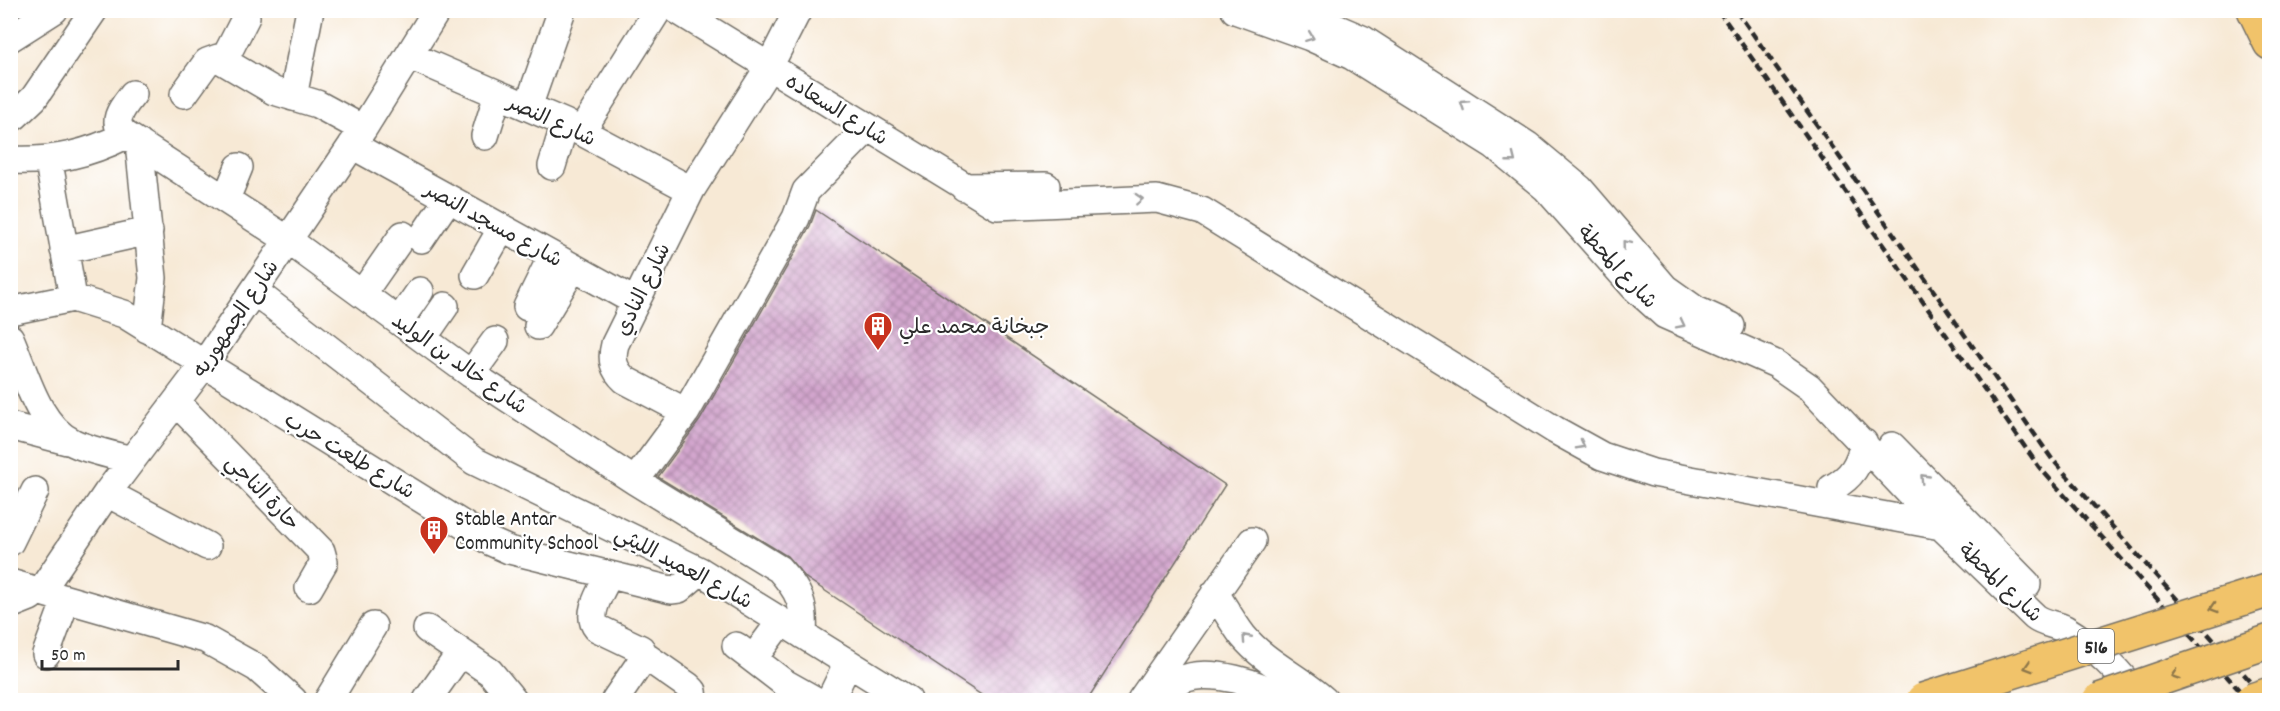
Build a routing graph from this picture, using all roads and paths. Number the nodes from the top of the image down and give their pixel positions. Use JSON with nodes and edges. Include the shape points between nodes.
{"nodes":[{"id":1,"x":55,"y":10,"type":"edge"},
{"id":2,"x":94,"y":10,"type":"edge"},
{"id":3,"x":245,"y":10,"type":"edge"},
{"id":4,"x":310,"y":10,"type":"edge"},
{"id":5,"x":562,"y":10,"type":"edge"},
{"id":6,"x":658,"y":10,"type":"edge"},
{"id":7,"x":798,"y":10,"type":"edge"},
{"id":8,"x":1234,"y":10,"type":"edge"},
{"id":9,"x":1294,"y":10,"type":"edge"},
{"id":10,"x":2254,"y":10,"type":"edge"},
{"id":11,"x":438,"y":11,"type":"edge"},
{"id":12,"x":686,"y":13,"type":"edge"},
{"id":13,"x":10,"y":38,"type":"edge"},
{"id":14,"x":75,"y":38,"type":"junction"},
{"id":15,"x":2270,"y":43,"type":"edge"},
{"id":16,"x":410,"y":56,"type":"junction"},
{"id":17,"x":224,"y":60,"type":"junction"},
{"id":18,"x":769,"y":67,"type":"junction"},
{"id":19,"x":133,"y":94,"type":"dead end"},
{"id":20,"x":184,"y":94,"type":"dead end"},
{"id":21,"x":498,"y":94,"type":"junction"},
{"id":22,"x":293,"y":97,"type":"junction"},
{"id":23,"x":528,"y":107,"type":"junction"},
{"id":24,"x":15,"y":117,"type":"dead end"},
{"id":25,"x":573,"y":128,"type":"junction"},
{"id":26,"x":868,"y":128,"type":"junction"},
{"id":27,"x":485,"y":136,"type":"dead end"},
{"id":28,"x":358,"y":137,"type":"junction"},
{"id":29,"x":133,"y":139,"type":"junction"},
{"id":30,"x":10,"y":160,"type":"edge"},
{"id":31,"x":552,"y":166,"type":"dead end"},
{"id":32,"x":239,"y":167,"type":"dead end"},
{"id":33,"x":51,"y":174,"type":"dead end"},
{"id":34,"x":963,"y":187,"type":"junction"},
{"id":35,"x":691,"y":190,"type":"junction"},
{"id":36,"x":1081,"y":194,"type":"junction"},
{"id":37,"x":226,"y":199,"type":"junction"},
{"id":38,"x":448,"y":199,"type":"junction"},
{"id":39,"x":502,"y":228,"type":"junction"},
{"id":40,"x":148,"y":231,"type":"junction"},
{"id":41,"x":288,"y":240,"type":"junction"},
{"id":42,"x":64,"y":250,"type":"junction"},
{"id":43,"x":563,"y":262,"type":"junction"},
{"id":44,"x":475,"y":275,"type":"dead end"},
{"id":45,"x":254,"y":291,"type":"junction"},
{"id":46,"x":420,"y":291,"type":"dead end"},
{"id":47,"x":362,"y":294,"type":"junction"},
{"id":48,"x":73,"y":298,"type":"junction"},
{"id":49,"x":636,"y":302,"type":"junction"},
{"id":50,"x":445,"y":306,"type":"dead end"},
{"id":51,"x":10,"y":311,"type":"edge"},
{"id":52,"x":533,"y":317,"type":"dead end"},
{"id":53,"x":399,"y":321,"type":"junction"},
{"id":54,"x":147,"y":329,"type":"junction"},
{"id":55,"x":10,"y":338,"type":"edge"},
{"id":56,"x":423,"y":338,"type":"junction"},
{"id":57,"x":495,"y":341,"type":"dead end"},
{"id":58,"x":203,"y":366,"type":"junction"},
{"id":59,"x":471,"y":374,"type":"junction"},
{"id":60,"x":176,"y":402,"type":"junction"},
{"id":61,"x":686,"y":412,"type":"junction"},
{"id":62,"x":10,"y":426,"type":"edge"},
{"id":63,"x":72,"y":442,"type":"junction"},
{"id":64,"x":1864,"y":443,"type":"junction"},
{"id":65,"x":132,"y":460,"type":"junction"},
{"id":66,"x":635,"y":481,"type":"junction"},
{"id":67,"x":1832,"y":488,"type":"junction"},
{"id":68,"x":35,"y":491,"type":"dead end"},
{"id":69,"x":107,"y":493,"type":"junction"},
{"id":70,"x":1942,"y":516,"type":"junction"},
{"id":71,"x":1252,"y":541,"type":"dead end"},
{"id":72,"x":10,"y":542,"type":"edge"},
{"id":73,"x":207,"y":546,"type":"dead end"},
{"id":74,"x":700,"y":571,"type":"junction"},
{"id":75,"x":609,"y":575,"type":"junction"},
{"id":76,"x":10,"y":583,"type":"edge"},
{"id":77,"x":309,"y":588,"type":"dead end"},
{"id":78,"x":2270,"y":590,"type":"edge"},
{"id":79,"x":38,"y":592,"type":"junction"},
{"id":80,"x":1215,"y":593,"type":"junction"},
{"id":81,"x":66,"y":600,"type":"junction"},
{"id":82,"x":10,"y":605,"type":"edge"},
{"id":83,"x":781,"y":621,"type":"junction"},
{"id":84,"x":373,"y":626,"type":"dead end"},
{"id":85,"x":427,"y":629,"type":"dead end"},
{"id":86,"x":803,"y":635,"type":"junction"},
{"id":87,"x":2270,"y":641,"type":"edge"},
{"id":88,"x":461,"y":652,"type":"junction"},
{"id":89,"x":46,"y":654,"type":"dead end"},
{"id":90,"x":645,"y":656,"type":"junction"},
{"id":91,"x":1270,"y":660,"type":"junction"},
{"id":92,"x":848,"y":663,"type":"junction"},
{"id":93,"x":1256,"y":683,"type":"junction"},
{"id":94,"x":2270,"y":694,"type":"edge"},
{"id":95,"x":283,"y":697,"type":"edge"},
{"id":96,"x":328,"y":700,"type":"edge"},
{"id":97,"x":427,"y":700,"type":"edge"},
{"id":98,"x":513,"y":700,"type":"edge"},
{"id":99,"x":615,"y":700,"type":"edge"},
{"id":100,"x":694,"y":700,"type":"edge"},
{"id":101,"x":815,"y":700,"type":"edge"},
{"id":102,"x":830,"y":700,"type":"edge"},
{"id":103,"x":907,"y":700,"type":"edge"},
{"id":104,"x":1141,"y":700,"type":"edge"},
{"id":105,"x":1163,"y":700,"type":"edge"},
{"id":106,"x":1286,"y":700,"type":"edge"},
{"id":107,"x":1324,"y":700,"type":"edge"},
{"id":108,"x":1923,"y":700,"type":"edge"},
{"id":109,"x":2099,"y":700,"type":"edge"},
{"id":110,"x":2139,"y":700,"type":"edge"},
{"id":111,"x":2252,"y":700,"type":"edge"}],
"edges":[{"from":1,"to":13,"type":"street"},
{"from":1,"to":14,"type":"street"},
{"from":2,"to":14,"type":"street"},
{"from":3,"to":17,"type":"street","via":[[246,17]]},
{"from":4,"to":22,"type":"street"},
{"from":5,"to":23,"type":"street"},
{"from":6,"to":25,"type":"street"},
{"from":7,"to":18,"type":"street","name":"شارع النادي"},
{"from":8,"to":64,"type":"street","name":"شارع المحطة","one_way":true,"via":[[1352,56],[1494,145],[1562,204],[1648,302],[1683,326],[1758,356],[1793,375]]},
{"from":70,"to":9,"type":"street","name":"شارع المحطة","one_way":true,"via":[[1810,368],[1765,340],[1696,310],[1665,288],[1596,206],[1545,159],[1379,49],[1341,28]]},
{"from":10,"to":15,"type":"highway"},
{"from":11,"to":16,"type":"street","name":"شارع الجمهوريه"},
{"from":12,"to":18,"type":"street","name":"شارع السعاده"},
{"from":14,"to":24,"type":"street","via":[[34,98]]},
{"from":16,"to":21,"type":"street","name":"شارع النصر"},
{"from":16,"to":28,"type":"street","name":"شارع الجمهوريه"},
{"from":17,"to":20,"type":"street","via":[[207,62]]},
{"from":17,"to":22,"type":"street","name":"شارع مسجد النصر","via":[[274,91]]},
{"from":18,"to":26,"type":"street","name":"شارع السعاده"},
{"from":18,"to":35,"type":"street","name":"شارع النادي"},
{"from":19,"to":29,"type":"street","via":[[117,117],[121,131]]},
{"from":21,"to":23,"type":"street","name":"شارع النصر"},
{"from":21,"to":27,"type":"street"},
{"from":22,"to":28,"type":"street","name":"شارع مسجد النصر","via":[[317,104]]},
{"from":23,"to":25,"type":"street","name":"شارع النصر"},
{"from":25,"to":31,"type":"street"},
{"from":25,"to":35,"type":"street","name":"شارع النصر"},
{"from":26,"to":34,"type":"street","name":"شارع السعاده"},
{"from":26,"to":61,"type":"street","via":[[806,191],[796,218]]},
{"from":28,"to":38,"type":"street","name":"شارع مسجد النصر"},
{"from":28,"to":41,"type":"street","name":"شارع الجمهوريه"},
{"from":29,"to":30,"type":"street","via":[[70,157]]},
{"from":29,"to":37,"type":"street","name":"شارع خالد بن الوليد"},
{"from":29,"to":40,"type":"street"},
{"from":32,"to":37,"type":"street"},
{"from":33,"to":42,"type":"street"},
{"from":34,"to":36,"type":"street"},
{"from":34,"to":36,"type":"street","name":"شارع السعاده","via":[[997,206]]},
{"from":35,"to":49,"type":"street","name":"شارع النادي"},
{"from":36,"to":67,"type":"street","via":[[1140,180],[1193,188],[1594,432],[1652,455]]},
{"from":36,"to":70,"type":"street","one_way":true,"via":[[1157,199],[1202,211],[1555,430],[1610,459],[1670,477]]},
{"from":37,"to":41,"type":"street","name":"شارع خالد بن الوليد"},
{"from":38,"to":39,"type":"street","name":"شارع مسجد النصر"},
{"from":38,"to":47,"type":"street"},
{"from":39,"to":43,"type":"street","name":"شارع مسجد النصر"},
{"from":39,"to":44,"type":"street"},
{"from":40,"to":42,"type":"street"},
{"from":40,"to":54,"type":"street","via":[[153,278]]},
{"from":41,"to":45,"type":"street","name":"شارع الجمهوريه"},
{"from":41,"to":47,"type":"street","name":"شارع خالد بن الوليد"},
{"from":42,"to":48,"type":"street"},
{"from":43,"to":49,"type":"street","name":"شارع مسجد النصر"},
{"from":43,"to":52,"type":"street"},
{"from":45,"to":58,"type":"street","name":"شارع الجمهوريه"},
{"from":45,"to":74,"type":"street","name":"شارع العميد الليثي","via":[[474,461]]},
{"from":46,"to":53,"type":"street"},
{"from":47,"to":53,"type":"street","name":"شارع خالد بن الوليد"},
{"from":48,"to":51,"type":"street"},
{"from":48,"to":54,"type":"street","name":"شارع طلعت حرب","via":[[124,314]]},
{"from":49,"to":61,"type":"street","name":"شارع النادي","via":[[615,344],[613,364],[625,380]]},
{"from":50,"to":56,"type":"street"},
{"from":53,"to":56,"type":"street","name":"شارع خالد بن الوليد"},
{"from":54,"to":58,"type":"street","name":"شارع طلعت حرب"},
{"from":55,"to":63,"type":"street","via":[[42,411],[54,429]]},
{"from":56,"to":59,"type":"street","name":"شارع خالد بن الوليد"},
{"from":57,"to":59,"type":"street"},
{"from":58,"to":60,"type":"street","name":"شارع الجمهوريه"},
{"from":58,"to":75,"type":"street","name":"شارع طلعت حرب","via":[[491,542]]},
{"from":59,"to":66,"type":"street","name":"شارع خالد بن الوليد"},
{"from":60,"to":65,"type":"street","name":"شارع الجمهوريه"},
{"from":60,"to":77,"type":"street","name":"حارة الناجي","via":[[321,551],[324,562]]},
{"from":61,"to":66,"type":"street"},
{"from":62,"to":63,"type":"street"},
{"from":63,"to":65,"type":"street"},
{"from":64,"to":67,"type":"street","via":[[1851,476]]},
{"from":64,"to":70,"type":"street","name":"شارع المحطة"},
{"from":65,"to":69,"type":"street","name":"شارع الجمهوريه"},
{"from":66,"to":86,"type":"street","name":"شارع خالد بن الوليد","via":[[779,569],[796,587],[802,603]]},
{"from":67,"to":70,"type":"street"},
{"from":68,"to":72,"type":"street"},
{"from":69,"to":73,"type":"street"},
{"from":69,"to":79,"type":"street","name":"شارع الجمهوريه"},
{"from":70,"to":110,"type":"street","name":"شارع المحطة","via":[[2054,611],[2063,628],[2103,658]]},
{"from":71,"to":80,"type":"street"},
{"from":74,"to":75,"type":"street","name":"شارع طلعت حرب","via":[[679,589],[672,590]]},
{"from":74,"to":83,"type":"street","name":"شارع العميد الليثي"},
{"from":75,"to":90,"type":"street","via":[[593,611],[593,623],[641,648]]},
{"from":76,"to":79,"type":"street"},
{"from":78,"to":108,"type":"highway","number":"516","one_way":true,"bridge":true},
{"from":79,"to":81,"type":"street"},
{"from":79,"to":82,"type":"street"},
{"from":91,"to":80,"type":"street","one_way":true,"via":[[1244,637]]},
{"from":80,"to":104,"type":"street"},
{"from":81,"to":89,"type":"street"},
{"from":81,"to":95,"type":"street","via":[[205,639],[257,668]]},
{"from":83,"to":86,"type":"street","name":"شارع العميد الليثي"},
{"from":83,"to":101,"type":"street","via":[[744,652],[783,682]]},
{"from":84,"to":96,"type":"street"},
{"from":85,"to":88,"type":"street"},
{"from":86,"to":92,"type":"street","name":"شارع العميد الليثي"},
{"from":87,"to":109,"type":"highway","number":"516","one_way":true,"bridge":true},
{"from":88,"to":97,"type":"street"},
{"from":88,"to":98,"type":"street","via":[[490,672]]},
{"from":90,"to":99,"type":"street"},
{"from":90,"to":100,"type":"street","via":[[688,686]]},
{"from":91,"to":93,"type":"street"},
{"from":91,"to":107,"type":"street"},
{"from":92,"to":102,"type":"street"},
{"from":92,"to":103,"type":"street","name":"شارع العميد الليثي"},
{"from":93,"to":105,"type":"street","via":[[1197,676],[1182,680]]},
{"from":93,"to":106,"type":"street"},
{"from":94,"to":111,"type":"highway","bridge":true}]}
